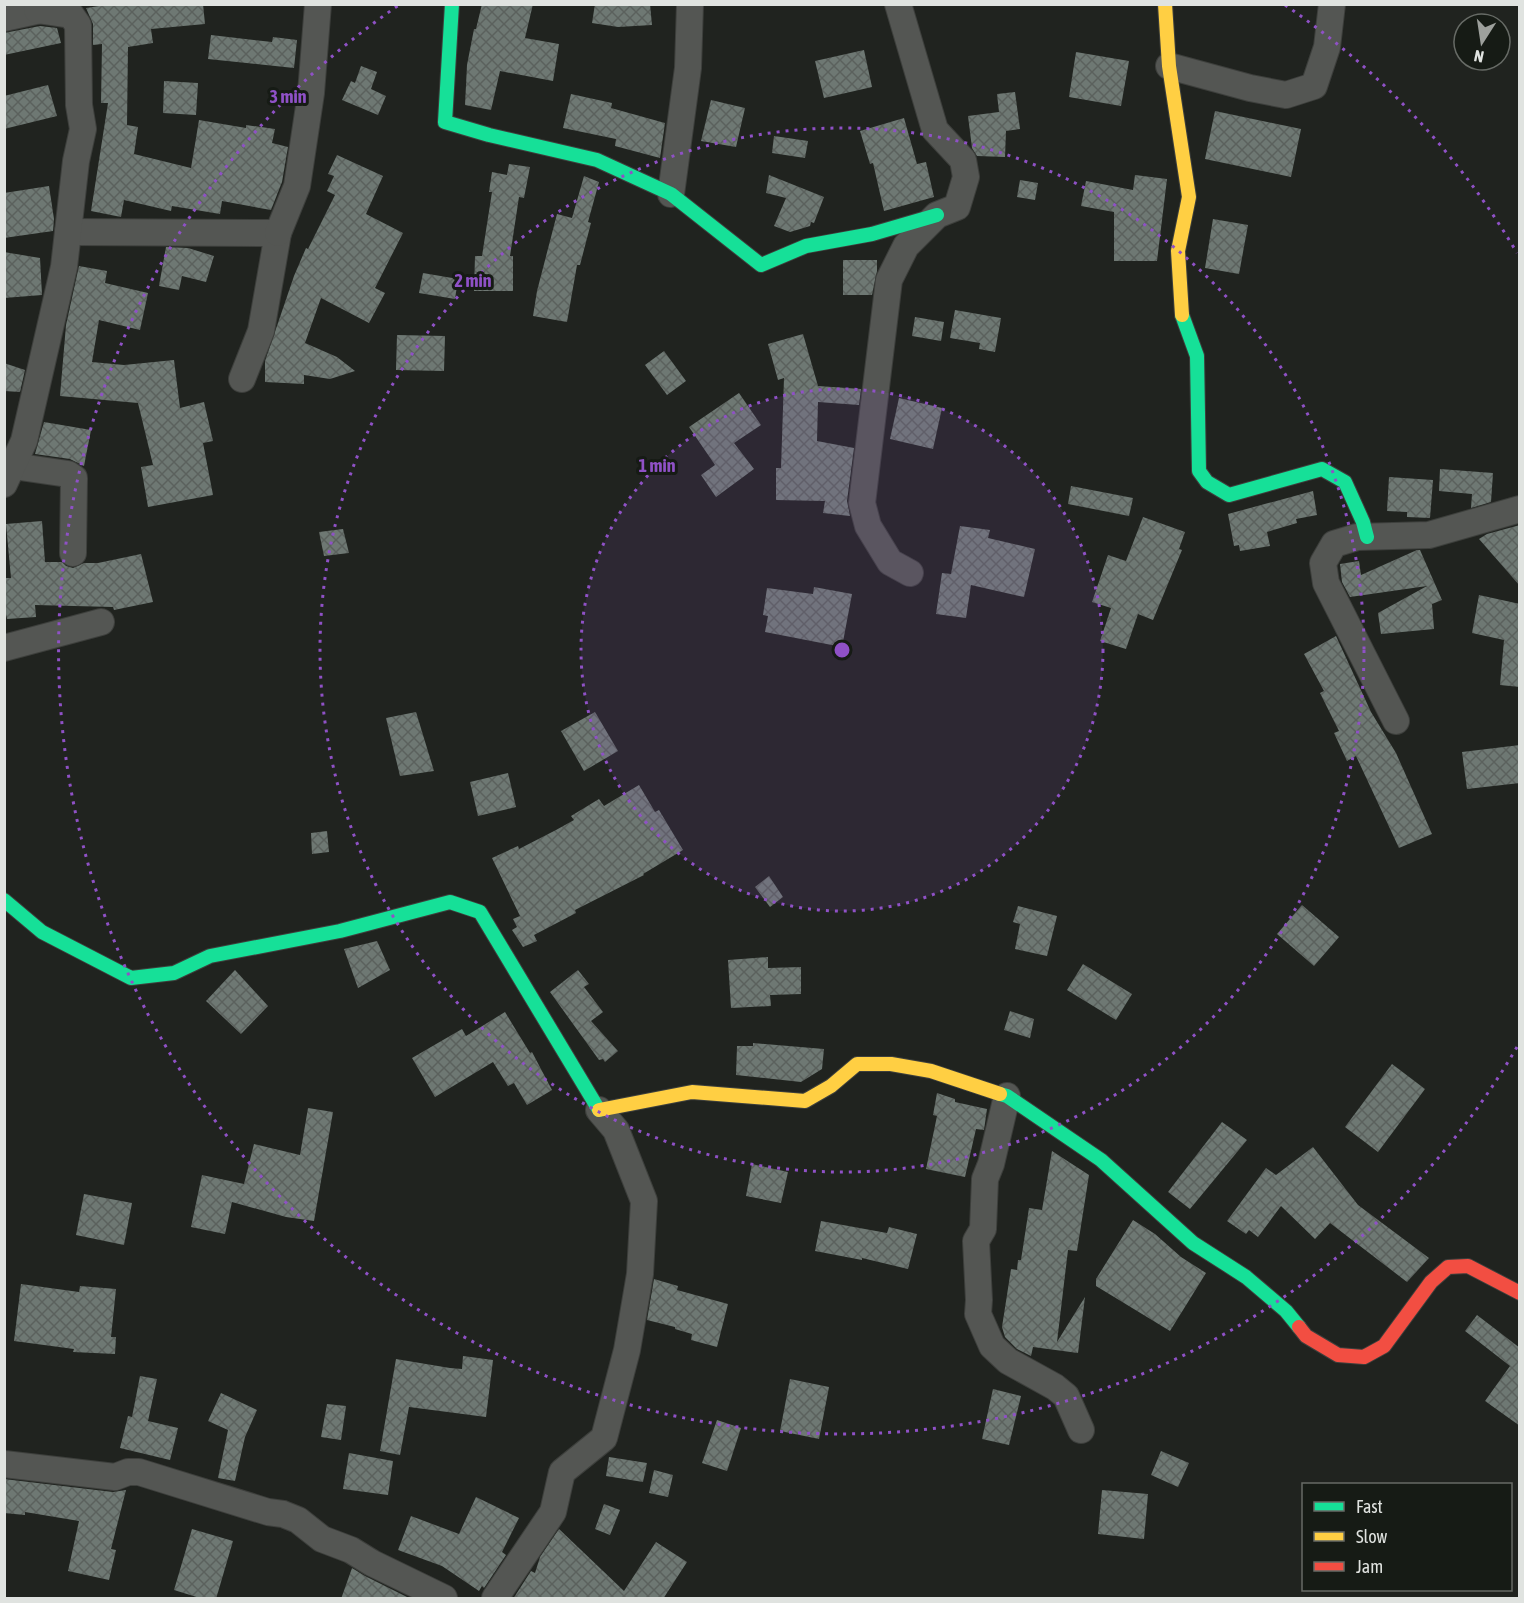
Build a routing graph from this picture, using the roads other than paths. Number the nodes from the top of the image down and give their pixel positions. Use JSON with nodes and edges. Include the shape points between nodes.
{"nodes":[{"id":1,"x":74,"y":4,"type":"edge"},
{"id":2,"x":318,"y":4,"type":"edge"},
{"id":3,"x":452,"y":4,"type":"edge"},
{"id":4,"x":690,"y":4,"type":"edge"},
{"id":5,"x":898,"y":4,"type":"edge"},
{"id":6,"x":1165,"y":4,"type":"edge"},
{"id":7,"x":1332,"y":4,"type":"edge"},
{"id":8,"x":37,"y":10,"type":"junction"},
{"id":9,"x":4,"y":18,"type":"edge"},
{"id":10,"x":1169,"y":66,"type":"junction"},
{"id":11,"x":671,"y":194,"type":"junction"},
{"id":12,"x":937,"y":215,"type":"junction"},
{"id":13,"x":68,"y":232,"type":"junction"},
{"id":14,"x":278,"y":233,"type":"junction"},
{"id":15,"x":242,"y":379,"type":"dead end"},
{"id":16,"x":9,"y":475,"type":"edge"},
{"id":17,"x":1520,"y":508,"type":"edge"},
{"id":18,"x":1367,"y":537,"type":"junction"},
{"id":19,"x":73,"y":553,"type":"dead end"},
{"id":20,"x":910,"y":573,"type":"dead end"},
{"id":21,"x":101,"y":622,"type":"dead end"},
{"id":22,"x":4,"y":648,"type":"edge"},
{"id":23,"x":1396,"y":721,"type":"dead end"},
{"id":24,"x":4,"y":900,"type":"edge"},
{"id":25,"x":1007,"y":1096,"type":"junction"},
{"id":26,"x":599,"y":1110,"type":"junction"},
{"id":27,"x":1520,"y":1293,"type":"edge"},
{"id":28,"x":1082,"y":1430,"type":"dead end"},
{"id":29,"x":4,"y":1464,"type":"edge"},
{"id":30,"x":444,"y":1599,"type":"edge"},
{"id":31,"x":495,"y":1599,"type":"edge"}],
"edges":[{"from":1,"to":8,"type":"street"},
{"from":2,"to":14,"type":"street","via":[[311,93],[297,186]]},
{"from":3,"to":11,"type":"street","via":[[445,122],[597,160]]},
{"from":4,"to":11,"type":"street","via":[[688,68]]},
{"from":5,"to":12,"type":"street","via":[[935,130],[963,160],[966,177],[957,207]]},
{"from":6,"to":10,"type":"street"},
{"from":7,"to":10,"type":"street","via":[[1327,46],[1314,86],[1286,95]]},
{"from":8,"to":9,"type":"street"},
{"from":8,"to":13,"type":"street","via":[[71,15],[78,24],[83,129]]},
{"from":10,"to":18,"type":"street","via":[[1189,197],[1178,251],[1181,313],[1197,356],[1199,471],[1207,482],[1229,495],[1322,469],[1345,482]]},
{"from":11,"to":12,"type":"street","via":[[761,265],[806,246],[872,234]]},
{"from":12,"to":20,"type":"street","via":[[906,246],[889,280],[862,503],[868,526],[890,562]]},
{"from":13,"to":14,"type":"street"},
{"from":13,"to":16,"type":"street","via":[[64,267],[24,441]]},
{"from":14,"to":15,"type":"street","via":[[261,331]]},
{"from":16,"to":19,"type":"street","via":[[68,474],[75,478]]},
{"from":17,"to":18,"type":"street","via":[[1429,535]]},
{"from":18,"to":23,"type":"street","via":[[1334,544],[1323,563],[1326,583]]},
{"from":21,"to":22,"type":"street"},
{"from":24,"to":26,"type":"street","via":[[42,932],[131,978],[174,973],[210,956],[339,931],[450,902],[480,912]]},
{"from":25,"to":26,"type":"street","via":[[931,1071],[891,1064],[857,1064],[805,1101],[692,1092]]},
{"from":25,"to":27,"type":"street","via":[[1101,1160],[1193,1243],[1246,1277],[1278,1304],[1306,1336],[1338,1354],[1364,1357],[1384,1346],[1431,1282],[1448,1267],[1468,1266]]},
{"from":25,"to":28,"type":"street","via":[[985,1179],[983,1228],[976,1241],[978,1314],[992,1346],[1008,1361],[1066,1396]]},
{"from":26,"to":31,"type":"street","via":[[616,1130],[644,1201],[640,1274],[627,1350],[604,1438],[562,1472],[553,1512]]},
{"from":29,"to":30,"type":"street","via":[[115,1477],[139,1472],[283,1514],[298,1520],[322,1539]]}]}
